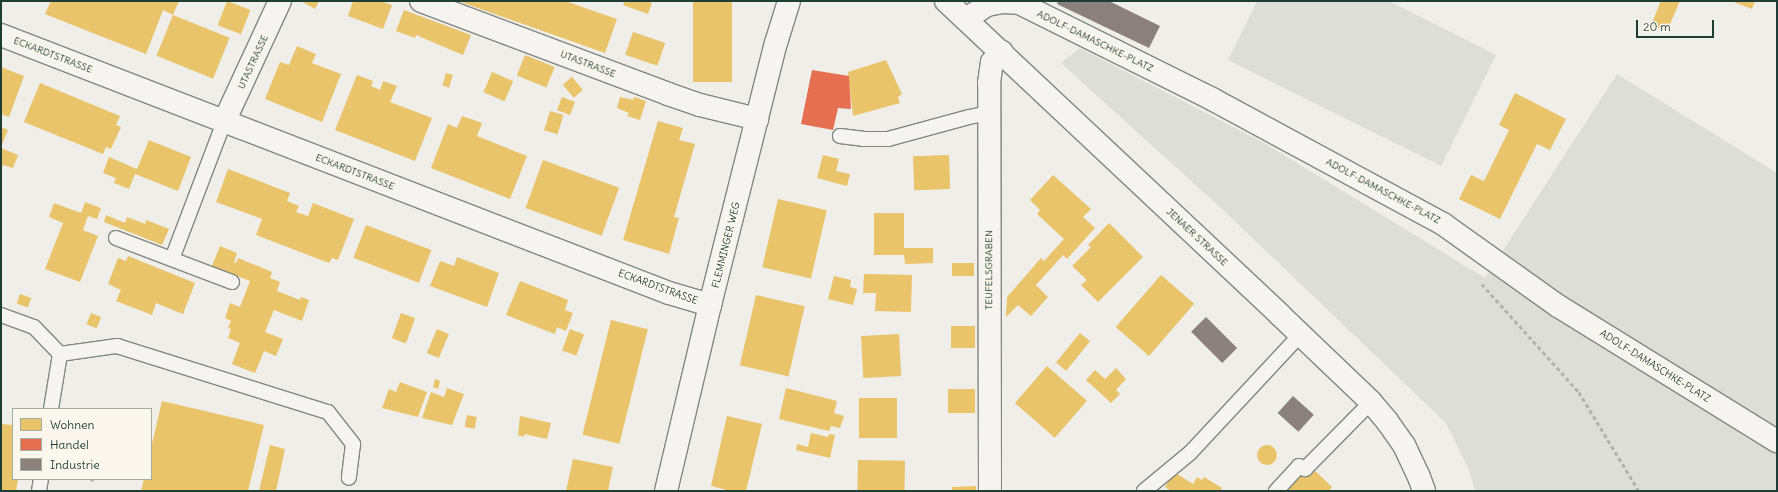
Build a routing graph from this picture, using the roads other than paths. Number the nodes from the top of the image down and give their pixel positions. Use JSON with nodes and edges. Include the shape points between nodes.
{"nodes":[{"id":1,"x":280,"y":1,"type":"edge"},
{"id":2,"x":421,"y":1,"type":"edge"},
{"id":3,"x":789,"y":1,"type":"edge"},
{"id":4,"x":946,"y":1,"type":"edge"},
{"id":5,"x":966,"y":19,"type":"junction"},
{"id":6,"x":1,"y":35,"type":"edge"},
{"id":7,"x":1002,"y":52,"type":"junction"},
{"id":8,"x":989,"y":113,"type":"junction"},
{"id":9,"x":757,"y":119,"type":"junction"},
{"id":10,"x":224,"y":122,"type":"junction"},
{"id":11,"x":840,"y":136,"type":"dead end"},
{"id":12,"x":116,"y":238,"type":"dead end"},
{"id":13,"x":172,"y":259,"type":"junction"},
{"id":14,"x":232,"y":282,"type":"dead end"},
{"id":15,"x":710,"y":305,"type":"junction"},
{"id":16,"x":1,"y":315,"type":"edge"},
{"id":17,"x":1301,"y":334,"type":"junction"},
{"id":18,"x":60,"y":354,"type":"junction"},
{"id":19,"x":1371,"y":402,"type":"junction"},
{"id":20,"x":51,"y":408,"type":"edge"},
{"id":21,"x":1777,"y":441,"type":"edge"},
{"id":22,"x":349,"y":478,"type":"dead end"},
{"id":23,"x":41,"y":480,"type":"edge"},
{"id":24,"x":39,"y":491,"type":"edge"},
{"id":25,"x":666,"y":491,"type":"edge"},
{"id":26,"x":990,"y":491,"type":"edge"},
{"id":27,"x":1144,"y":491,"type":"edge"},
{"id":28,"x":1276,"y":491,"type":"edge"},
{"id":29,"x":1424,"y":491,"type":"edge"}],
"edges":[{"from":1,"to":10,"type":"street","name":"UTASTRASSE"},
{"from":2,"to":9,"type":"street","name":"UTASTRASSE","via":[[668,94]]},
{"from":3,"to":9,"type":"street","name":"FLEMMINGER WEG"},
{"from":4,"to":5,"type":"street","name":"JENAER STRASSE"},
{"from":5,"to":7,"type":"street","name":"JENAER STRASSE"},
{"from":5,"to":21,"type":"street","name":"ADOLF-DAMASCHKE-PLATZ","via":[[988,6],[1002,2],[1019,3],[1212,99],[1443,224],[1558,306]]},
{"from":6,"to":10,"type":"street","name":"ECKARDTSTRASSE"},
{"from":7,"to":8,"type":"street","name":"TEUFELSGRABEN","via":[[992,62]]},
{"from":7,"to":17,"type":"street","name":"JENAER STRASSE"},
{"from":8,"to":11,"type":"lane","via":[[969,116],[888,139]]},
{"from":8,"to":26,"type":"street","name":"TEUFELSGRABEN"},
{"from":9,"to":15,"type":"street","name":"FLEMMINGER WEG"},
{"from":10,"to":13,"type":"lane"},
{"from":10,"to":15,"type":"street","name":"ECKARDTSTRASSE","via":[[669,293]]},
{"from":12,"to":13,"type":"lane"},
{"from":13,"to":14,"type":"lane"},
{"from":15,"to":25,"type":"street","name":"FLEMMINGER WEG"},
{"from":16,"to":18,"type":"lane","via":[[34,327]]},
{"from":17,"to":19,"type":"street","name":"JENAER STRASSE"},
{"from":17,"to":27,"type":"lane","via":[[1190,453]]},
{"from":18,"to":20,"type":"lane"},
{"from":18,"to":22,"type":"lane","via":[[117,346],[328,412],[352,444]]},
{"from":19,"to":28,"type":"lane","via":[[1305,469],[1299,466]]},
{"from":19,"to":29,"type":"street","name":"JENAER STRASSE","via":[[1404,445]]},
{"from":23,"to":24,"type":"lane"}]}
